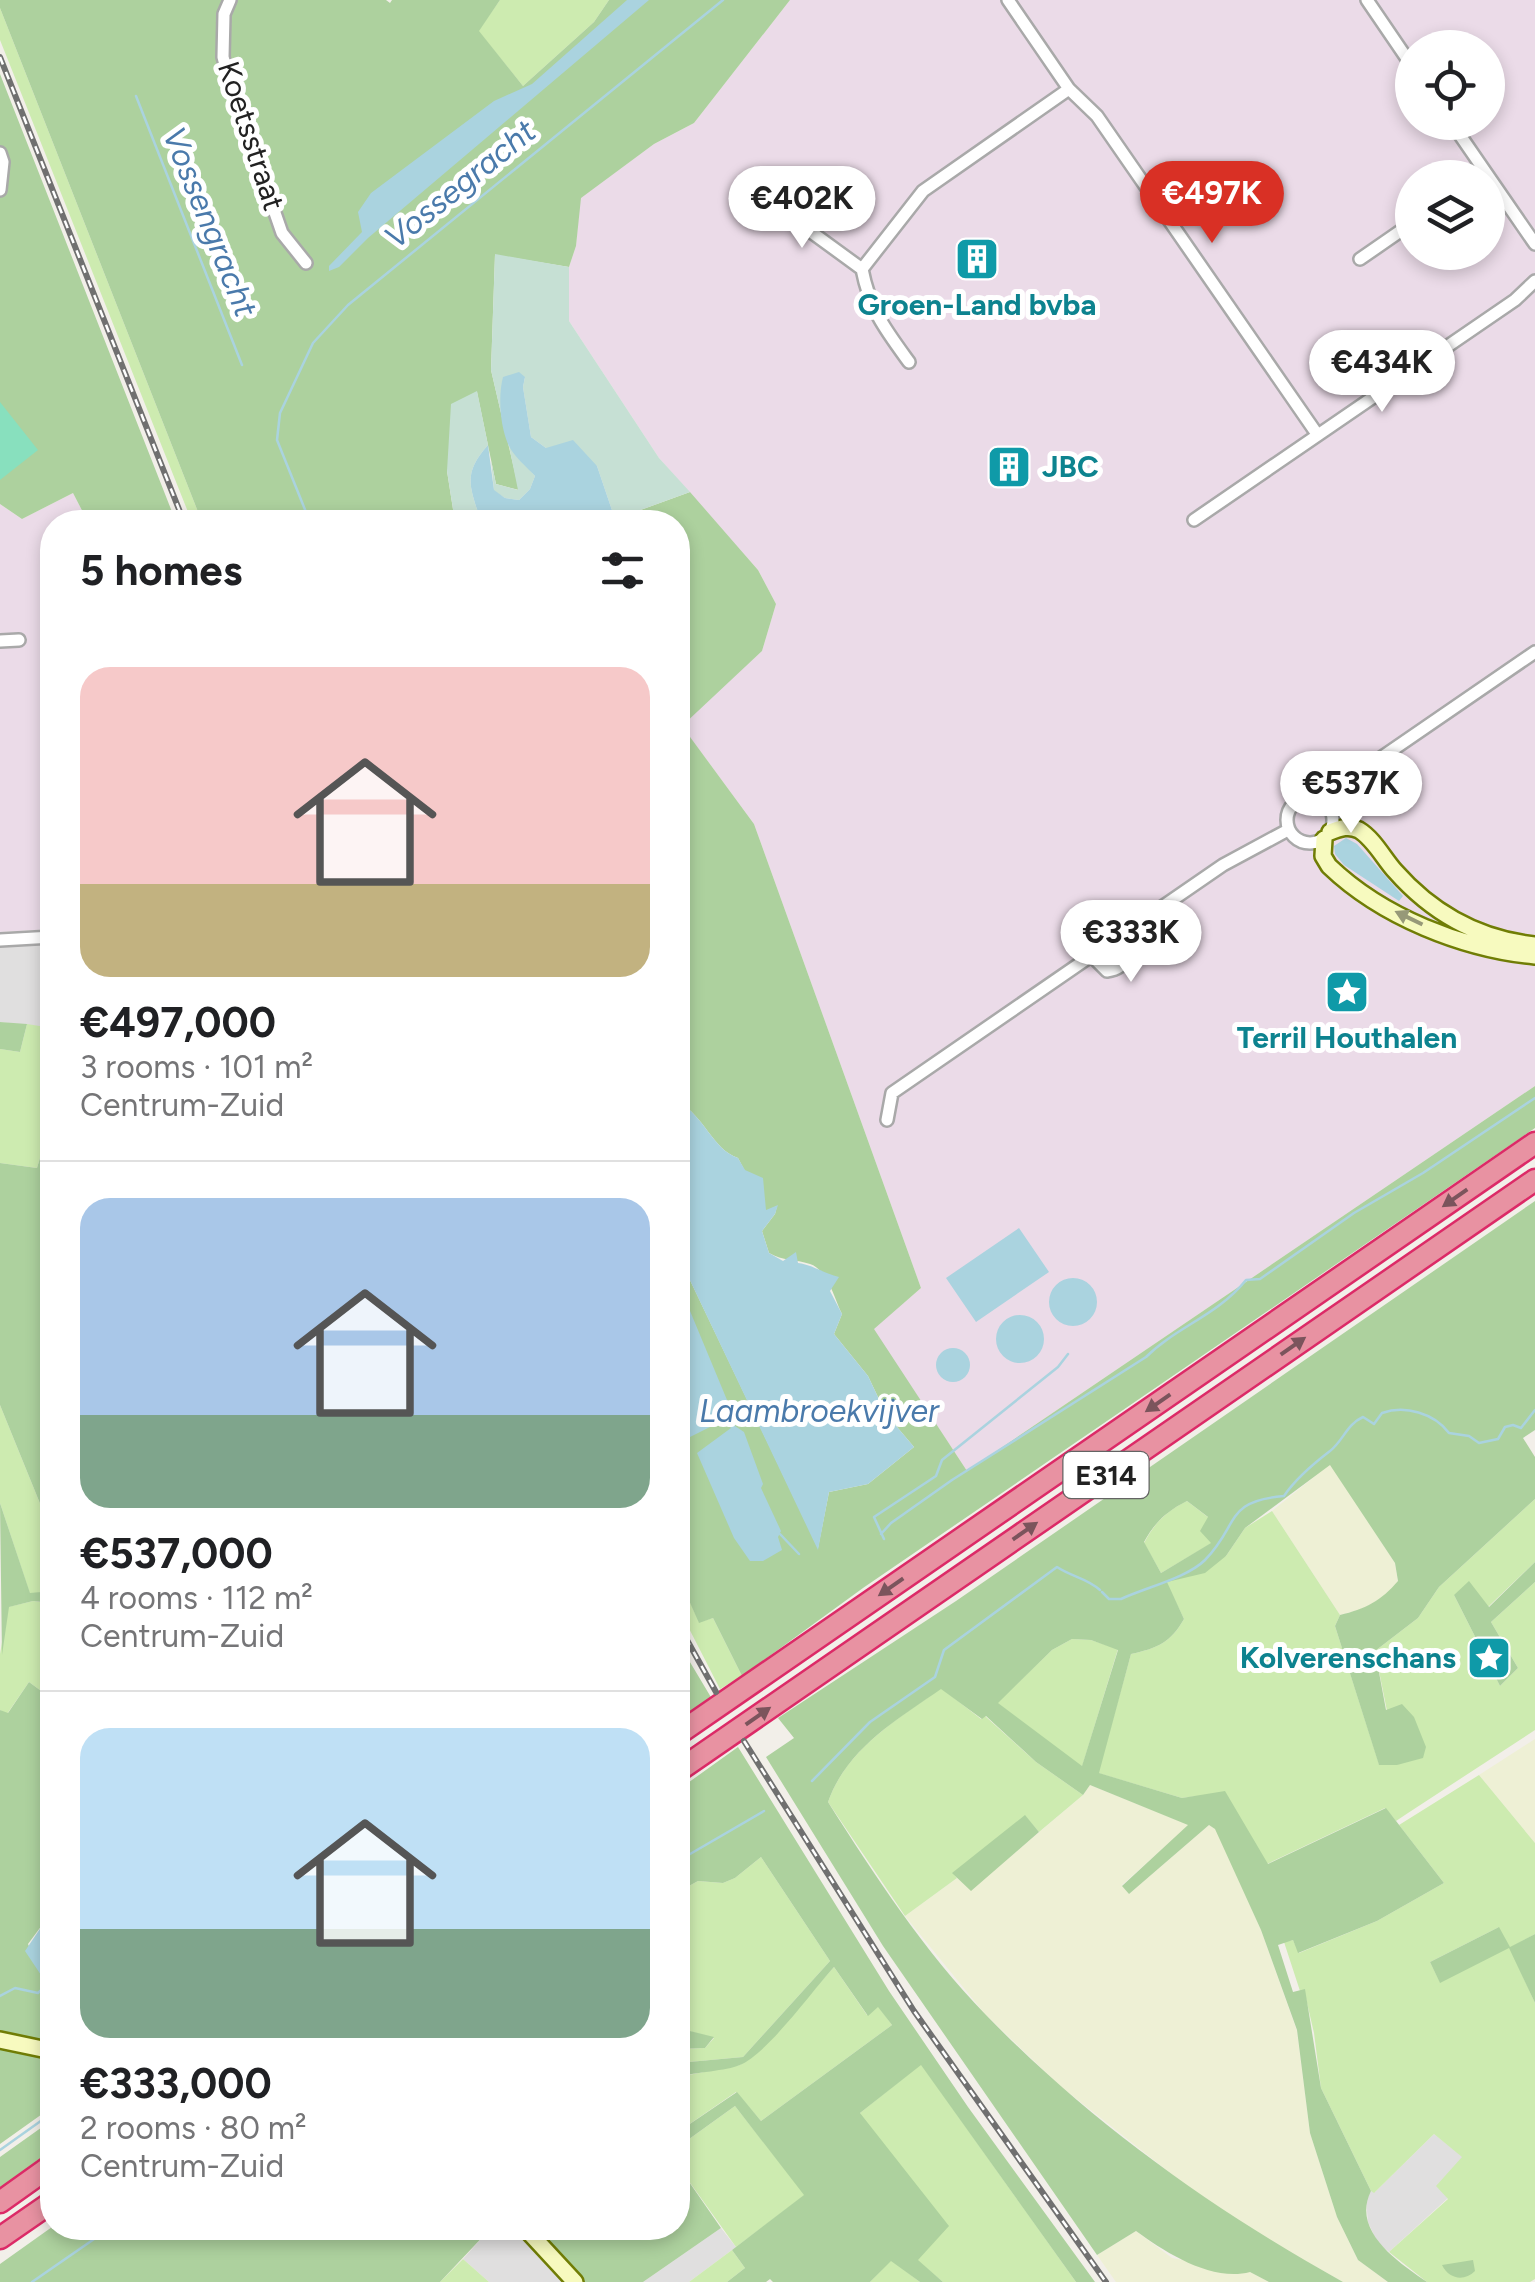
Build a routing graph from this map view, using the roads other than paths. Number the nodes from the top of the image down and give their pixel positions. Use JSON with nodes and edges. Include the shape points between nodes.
{"nodes":[{"id":1,"x":230,"y":0,"type":"edge"},
{"id":2,"x":1008,"y":0,"type":"edge"},
{"id":3,"x":1367,"y":0,"type":"edge"},
{"id":4,"x":1395,"y":41,"type":"edge"},
{"id":5,"x":1069,"y":89,"type":"junction"},
{"id":6,"x":0,"y":153,"type":"edge"},
{"id":7,"x":0,"y":190,"type":"edge"},
{"id":8,"x":766,"y":199,"type":"dead end"},
{"id":9,"x":1505,"y":205,"type":"edge"},
{"id":10,"x":1395,"y":235,"type":"edge"},
{"id":11,"x":1535,"y":244,"type":"edge"},
{"id":12,"x":1360,"y":260,"type":"dead end"},
{"id":13,"x":306,"y":264,"type":"dead end"},
{"id":14,"x":862,"y":269,"type":"junction"},
{"id":15,"x":1535,"y":281,"type":"edge"},
{"id":16,"x":908,"y":362,"type":"dead end"},
{"id":17,"x":1317,"y":434,"type":"junction"},
{"id":18,"x":1194,"y":520,"type":"dead end"},
{"id":19,"x":19,"y":640,"type":"dead end"},
{"id":20,"x":0,"y":641,"type":"edge"},
{"id":21,"x":1535,"y":652,"type":"edge"},
{"id":22,"x":1326,"y":804,"type":"junction"},
{"id":23,"x":1288,"y":830,"type":"junction"},
{"id":24,"x":1327,"y":836,"type":"junction"},
{"id":25,"x":40,"y":938,"type":"edge"},
{"id":26,"x":1118,"y":938,"type":"junction"},
{"id":27,"x":0,"y":940,"type":"edge"},
{"id":28,"x":1535,"y":945,"type":"edge"},
{"id":29,"x":1092,"y":956,"type":"junction"},
{"id":30,"x":1535,"y":956,"type":"edge"},
{"id":31,"x":886,"y":1120,"type":"dead end"},
{"id":32,"x":1535,"y":1143,"type":"edge"},
{"id":33,"x":1535,"y":1180,"type":"edge"},
{"id":34,"x":690,"y":1726,"type":"edge"},
{"id":35,"x":690,"y":1763,"type":"edge"},
{"id":36,"x":0,"y":2040,"type":"edge"},
{"id":37,"x":40,"y":2048,"type":"edge"},
{"id":38,"x":40,"y":2174,"type":"edge"},
{"id":39,"x":0,"y":2202,"type":"edge"},
{"id":40,"x":40,"y":2210,"type":"edge"},
{"id":41,"x":0,"y":2238,"type":"edge"},
{"id":42,"x":536,"y":2240,"type":"edge"},
{"id":43,"x":576,"y":2282,"type":"edge"}],
"edges":[{"from":1,"to":13,"type":"street","name":"Koetsstraat","via":[[222,57],[282,233]]},
{"from":2,"to":5,"type":"street"},
{"from":3,"to":4,"type":"street"},
{"from":5,"to":14,"type":"street","via":[[923,191]]},
{"from":5,"to":17,"type":"street","via":[[1098,116]]},
{"from":6,"to":7,"type":"street"},
{"from":8,"to":14,"type":"street"},
{"from":9,"to":11,"type":"street"},
{"from":10,"to":12,"type":"street"},
{"from":14,"to":16,"type":"street","via":[[876,316]]},
{"from":15,"to":17,"type":"street"},
{"from":17,"to":18,"type":"street"},
{"from":19,"to":20,"type":"street"},
{"from":21,"to":22,"type":"street","via":[[1369,766]]},
{"from":22,"to":23,"type":"street","via":[[1315,798],[1296,802]]},
{"from":22,"to":24,"type":"street","via":[[1332,816]]},
{"from":23,"to":24,"type":"street","via":[[1303,843]]},
{"from":23,"to":26,"type":"street","via":[[1223,865]]},
{"from":24,"to":28,"type":"street","via":[[1350,827],[1362,832],[1409,887],[1457,923]]},
{"from":30,"to":24,"type":"street","one_way":true,"via":[[1470,943],[1394,911],[1329,866],[1323,856]]},
{"from":25,"to":27,"type":"street"},
{"from":26,"to":29,"type":"street"},
{"from":26,"to":29,"type":"street","via":[[1126,953],[1120,967],[1106,970]]},
{"from":29,"to":31,"type":"street","via":[[892,1093]]},
{"from":32,"to":34,"type":"highway","number":"E314","one_way":true},
{"from":35,"to":33,"type":"highway","number":"E314","one_way":true},
{"from":36,"to":37,"type":"street"},
{"from":38,"to":39,"type":"highway"},
{"from":40,"to":41,"type":"highway"},
{"from":42,"to":43,"type":"street"}]}
